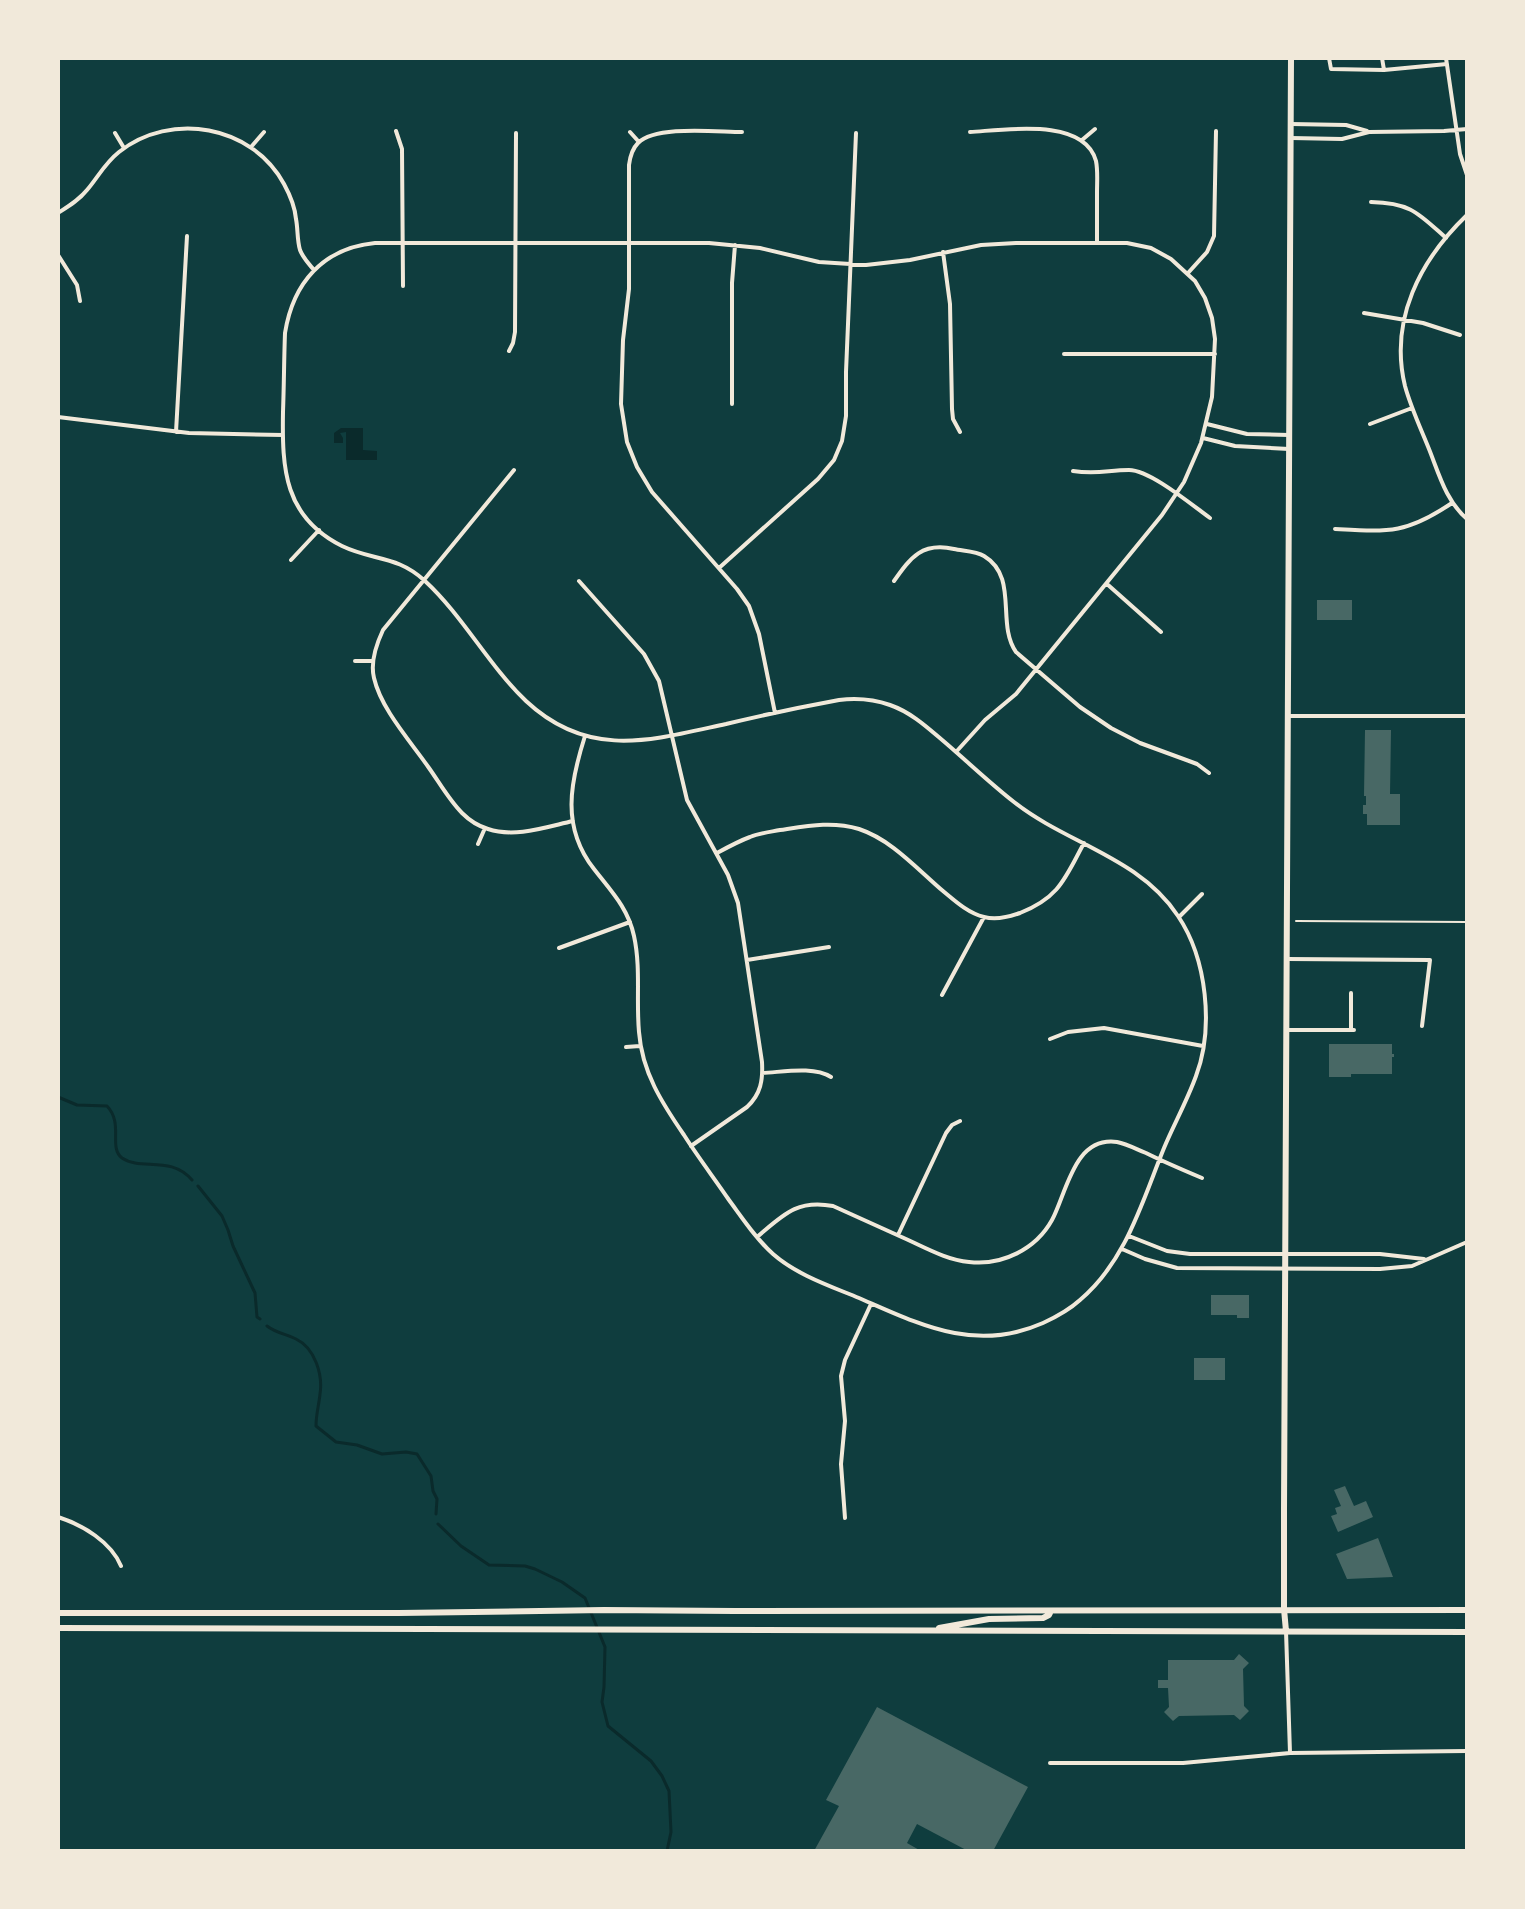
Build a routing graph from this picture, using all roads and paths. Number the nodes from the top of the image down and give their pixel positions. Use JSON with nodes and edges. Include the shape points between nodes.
{"nodes":[{"id":1,"x":1291,"y":58,"type":"edge"},
{"id":2,"x":1329,"y":58,"type":"edge"},
{"id":3,"x":1382,"y":58,"type":"edge"},
{"id":4,"x":1446,"y":61,"type":"edge"},
{"id":5,"x":1384,"y":70,"type":"junction"},
{"id":6,"x":1291,"y":124,"type":"junction"},
{"id":7,"x":1095,"y":129,"type":"dead end"},
{"id":8,"x":1467,"y":129,"type":"edge"},
{"id":9,"x":1457,"y":130,"type":"junction"},
{"id":10,"x":396,"y":131,"type":"dead end"},
{"id":11,"x":1216,"y":131,"type":"dead end"},
{"id":12,"x":264,"y":132,"type":"dead end"},
{"id":13,"x":630,"y":132,"type":"dead end"},
{"id":14,"x":742,"y":132,"type":"dead end"},
{"id":15,"x":970,"y":132,"type":"dead end"},
{"id":16,"x":1369,"y":132,"type":"junction"},
{"id":17,"x":115,"y":133,"type":"dead end"},
{"id":18,"x":516,"y":133,"type":"dead end"},
{"id":19,"x":856,"y":133,"type":"dead end"},
{"id":20,"x":1291,"y":138,"type":"junction"},
{"id":21,"x":1082,"y":140,"type":"junction"},
{"id":22,"x":639,"y":142,"type":"junction"},
{"id":23,"x":251,"y":147,"type":"junction"},
{"id":24,"x":124,"y":148,"type":"junction"},
{"id":25,"x":1467,"y":175,"type":"edge"},
{"id":26,"x":1371,"y":202,"type":"dead end"},
{"id":27,"x":58,"y":213,"type":"edge"},
{"id":28,"x":1467,"y":215,"type":"edge"},
{"id":29,"x":187,"y":236,"type":"dead end"},
{"id":30,"x":1446,"y":238,"type":"junction"},
{"id":31,"x":403,"y":243,"type":"junction"},
{"id":32,"x":515,"y":243,"type":"junction"},
{"id":33,"x":630,"y":243,"type":"junction"},
{"id":34,"x":1097,"y":243,"type":"junction"},
{"id":35,"x":735,"y":245,"type":"junction"},
{"id":36,"x":943,"y":252,"type":"junction"},
{"id":37,"x":58,"y":255,"type":"edge"},
{"id":38,"x":850,"y":265,"type":"junction"},
{"id":39,"x":314,"y":270,"type":"junction"},
{"id":40,"x":1188,"y":273,"type":"junction"},
{"id":41,"x":403,"y":286,"type":"dead end"},
{"id":42,"x":80,"y":301,"type":"dead end"},
{"id":43,"x":1364,"y":313,"type":"dead end"},
{"id":44,"x":1404,"y":320,"type":"junction"},
{"id":45,"x":1460,"y":335,"type":"dead end"},
{"id":46,"x":509,"y":351,"type":"dead end"},
{"id":47,"x":1064,"y":354,"type":"dead end"},
{"id":48,"x":1215,"y":354,"type":"junction"},
{"id":49,"x":732,"y":404,"type":"dead end"},
{"id":50,"x":1413,"y":408,"type":"junction"},
{"id":51,"x":58,"y":417,"type":"edge"},
{"id":52,"x":1207,"y":424,"type":"junction"},
{"id":53,"x":1370,"y":424,"type":"dead end"},
{"id":54,"x":176,"y":432,"type":"junction"},
{"id":55,"x":960,"y":432,"type":"dead end"},
{"id":56,"x":283,"y":435,"type":"junction"},
{"id":57,"x":1289,"y":435,"type":"junction"},
{"id":58,"x":1203,"y":438,"type":"junction"},
{"id":59,"x":1289,"y":449,"type":"junction"},
{"id":60,"x":514,"y":470,"type":"dead end"},
{"id":61,"x":1073,"y":471,"type":"dead end"},
{"id":62,"x":1177,"y":494,"type":"junction"},
{"id":63,"x":1452,"y":503,"type":"junction"},
{"id":64,"x":1210,"y":518,"type":"dead end"},
{"id":65,"x":1467,"y":519,"type":"edge"},
{"id":66,"x":1335,"y":529,"type":"dead end"},
{"id":67,"x":319,"y":530,"type":"junction"},
{"id":68,"x":291,"y":560,"type":"dead end"},
{"id":69,"x":719,"y":568,"type":"junction"},
{"id":70,"x":425,"y":580,"type":"junction"},
{"id":71,"x":579,"y":581,"type":"dead end"},
{"id":72,"x":894,"y":581,"type":"dead end"},
{"id":73,"x":1107,"y":584,"type":"junction"},
{"id":74,"x":1161,"y":632,"type":"dead end"},
{"id":75,"x":355,"y":661,"type":"dead end"},
{"id":76,"x":373,"y":661,"type":"junction"},
{"id":77,"x":1036,"y":669,"type":"junction"},
{"id":78,"x":775,"y":713,"type":"junction"},
{"id":79,"x":1288,"y":716,"type":"junction"},
{"id":80,"x":1467,"y":716,"type":"edge"},
{"id":81,"x":585,"y":736,"type":"junction"},
{"id":82,"x":672,"y":736,"type":"junction"},
{"id":83,"x":956,"y":752,"type":"junction"},
{"id":84,"x":1209,"y":773,"type":"dead end"},
{"id":85,"x":573,"y":821,"type":"junction"},
{"id":86,"x":485,"y":828,"type":"junction"},
{"id":87,"x":1084,"y":843,"type":"junction"},
{"id":88,"x":478,"y":844,"type":"dead end"},
{"id":89,"x":717,"y":853,"type":"junction"},
{"id":90,"x":1202,"y":894,"type":"dead end"},
{"id":91,"x":984,"y":917,"type":"junction"},
{"id":92,"x":1179,"y":917,"type":"junction"},
{"id":93,"x":1287,"y":921,"type":"junction"},
{"id":94,"x":630,"y":922,"type":"junction"},
{"id":95,"x":1467,"y":922,"type":"edge"},
{"id":96,"x":829,"y":947,"type":"dead end"},
{"id":97,"x":559,"y":948,"type":"dead end"},
{"id":98,"x":1287,"y":959,"type":"junction"},
{"id":99,"x":747,"y":960,"type":"junction"},
{"id":100,"x":1351,"y":993,"type":"dead end"},
{"id":101,"x":942,"y":995,"type":"dead end"},
{"id":102,"x":1422,"y":1026,"type":"dead end"},
{"id":103,"x":1286,"y":1030,"type":"junction"},
{"id":104,"x":1050,"y":1039,"type":"dead end"},
{"id":105,"x":641,"y":1046,"type":"junction"},
{"id":106,"x":1203,"y":1046,"type":"junction"},
{"id":107,"x":626,"y":1047,"type":"dead end"},
{"id":108,"x":762,"y":1073,"type":"junction"},
{"id":109,"x":831,"y":1077,"type":"dead end"},
{"id":110,"x":960,"y":1121,"type":"dead end"},
{"id":111,"x":691,"y":1146,"type":"junction"},
{"id":112,"x":1160,"y":1160,"type":"junction"},
{"id":113,"x":1202,"y":1178,"type":"dead end"},
{"id":114,"x":898,"y":1235,"type":"junction"},
{"id":115,"x":1129,"y":1236,"type":"junction"},
{"id":116,"x":757,"y":1237,"type":"junction"},
{"id":117,"x":1467,"y":1242,"type":"edge"},
{"id":118,"x":1122,"y":1249,"type":"junction"},
{"id":119,"x":1285,"y":1253,"type":"junction"},
{"id":120,"x":1426,"y":1259,"type":"junction"},
{"id":121,"x":1285,"y":1269,"type":"junction"},
{"id":122,"x":871,"y":1304,"type":"junction"},
{"id":123,"x":58,"y":1517,"type":"edge"},
{"id":124,"x":845,"y":1518,"type":"dead end"},
{"id":125,"x":121,"y":1566,"type":"dead end"},
{"id":126,"x":1284,"y":1609,"type":"junction"},
{"id":127,"x":1467,"y":1610,"type":"edge"},
{"id":128,"x":1051,"y":1611,"type":"junction"},
{"id":129,"x":58,"y":1613,"type":"edge"},
{"id":130,"x":58,"y":1628,"type":"edge"},
{"id":131,"x":923,"y":1631,"type":"junction"},
{"id":132,"x":1286,"y":1631,"type":"junction"},
{"id":133,"x":1467,"y":1632,"type":"edge"},
{"id":134,"x":1467,"y":1751,"type":"edge"},
{"id":135,"x":1290,"y":1753,"type":"junction"},
{"id":136,"x":1050,"y":1763,"type":"dead end"}],
"edges":[{"from":1,"to":6,"type":"main road"},
{"from":2,"to":5,"type":"street","via":[[1331,69]]},
{"from":3,"to":5,"type":"street"},
{"from":4,"to":5,"type":"street"},
{"from":4,"to":9,"type":"street"},
{"from":6,"to":16,"type":"street","via":[[1346,125]]},
{"from":6,"to":20,"type":"main road"},
{"from":7,"to":21,"type":"street"},
{"from":8,"to":9,"type":"street"},
{"from":9,"to":16,"type":"street"},
{"from":9,"to":25,"type":"street"},
{"from":10,"to":31,"type":"street","via":[[402,149]]},
{"from":11,"to":40,"type":"street","via":[[1214,236]]},
{"from":12,"to":23,"type":"street"},
{"from":13,"to":22,"type":"street"},
{"from":14,"to":22,"type":"street","via":[[655,133]]},
{"from":15,"to":21,"type":"street","via":[[1054,130]]},
{"from":16,"to":20,"type":"street","via":[[1342,139]]},
{"from":17,"to":24,"type":"street"},
{"from":18,"to":32,"type":"street"},
{"from":19,"to":38,"type":"street"},
{"from":20,"to":57,"type":"main road"},
{"from":21,"to":34,"type":"street","via":[[1097,166]]},
{"from":22,"to":33,"type":"street","via":[[629,165]]},
{"from":23,"to":24,"type":"street","via":[[219,132],[191,128],[152,134]]},
{"from":23,"to":39,"type":"street","via":[[285,185],[299,247]]},
{"from":24,"to":27,"type":"street","via":[[81,197]]},
{"from":26,"to":30,"type":"street","via":[[1408,207]]},
{"from":28,"to":30,"type":"street"},
{"from":29,"to":54,"type":"street"},
{"from":30,"to":44,"type":"street","via":[[1420,276]]},
{"from":31,"to":32,"type":"street"},
{"from":31,"to":39,"type":"street","via":[[351,247]]},
{"from":31,"to":41,"type":"street"},
{"from":32,"to":33,"type":"street"},
{"from":32,"to":46,"type":"street","via":[[515,332]]},
{"from":33,"to":35,"type":"street"},
{"from":33,"to":69,"type":"street","via":[[621,404],[627,442],[652,492]]},
{"from":34,"to":36,"type":"street","via":[[996,244]]},
{"from":34,"to":40,"type":"street","via":[[1151,248]]},
{"from":35,"to":38,"type":"street"},
{"from":35,"to":49,"type":"street"},
{"from":36,"to":38,"type":"street"},
{"from":36,"to":55,"type":"street","via":[[949,286],[952,409]]},
{"from":37,"to":42,"type":"street","via":[[77,285]]},
{"from":38,"to":69,"type":"street","via":[[846,416],[839,450],[818,479]]},
{"from":39,"to":56,"type":"street","via":[[295,294],[287,316]]},
{"from":40,"to":48,"type":"street","via":[[1209,308]]},
{"from":43,"to":44,"type":"street"},
{"from":44,"to":45,"type":"street"},
{"from":44,"to":50,"type":"street","via":[[1402,365]]},
{"from":47,"to":48,"type":"street"},
{"from":48,"to":52,"type":"street"},
{"from":50,"to":53,"type":"street"},
{"from":50,"to":63,"type":"street"},
{"from":51,"to":54,"type":"street"},
{"from":52,"to":57,"type":"street","via":[[1247,434]]},
{"from":52,"to":58,"type":"street"},
{"from":54,"to":56,"type":"street"},
{"from":56,"to":67,"type":"street","via":[[288,485],[302,513]]},
{"from":57,"to":59,"type":"main road"},
{"from":58,"to":59,"type":"street"},
{"from":58,"to":62,"type":"street"},
{"from":59,"to":79,"type":"main road"},
{"from":60,"to":70,"type":"street"},
{"from":61,"to":62,"type":"street","via":[[1135,471]]},
{"from":62,"to":64,"type":"street"},
{"from":62,"to":73,"type":"street"},
{"from":63,"to":65,"type":"street"},
{"from":63,"to":66,"type":"street","via":[[1402,529]]},
{"from":67,"to":68,"type":"street"},
{"from":67,"to":70,"type":"street","via":[[350,549],[403,565]]},
{"from":69,"to":78,"type":"street","via":[[744,597],[757,625]]},
{"from":70,"to":76,"type":"street","via":[[383,630]]},
{"from":70,"to":81,"type":"street","via":[[523,698],[562,727]]},
{"from":71,"to":82,"type":"street","via":[[648,661],[662,690]]},
{"from":72,"to":77,"type":"street","via":[[924,550],[943,547],[984,556],[1002,578],[1009,639]]},
{"from":73,"to":74,"type":"street"},
{"from":73,"to":77,"type":"street"},
{"from":75,"to":76,"type":"street"},
{"from":76,"to":86,"type":"street","via":[[377,687],[396,720],[456,806]]},
{"from":77,"to":83,"type":"street"},
{"from":77,"to":84,"type":"street","via":[[1111,728]]},
{"from":78,"to":82,"type":"street"},
{"from":78,"to":83,"type":"street","via":[[839,700],[874,700],[918,720]]},
{"from":79,"to":80,"type":"street"},
{"from":79,"to":93,"type":"main road"},
{"from":81,"to":82,"type":"street","via":[[617,742]]},
{"from":81,"to":85,"type":"street","via":[[572,782]]},
{"from":82,"to":89,"type":"street","via":[[687,800]]},
{"from":83,"to":87,"type":"street","via":[[1015,803]]},
{"from":85,"to":86,"type":"street","via":[[506,833]]},
{"from":85,"to":94,"type":"street","via":[[588,860]]},
{"from":86,"to":88,"type":"street"},
{"from":87,"to":91,"type":"street","via":[[1062,884],[1045,901],[1016,915]]},
{"from":87,"to":92,"type":"street","via":[[1133,870]]},
{"from":89,"to":91,"type":"street","via":[[759,834],[813,825],[850,827],[882,840],[958,904]]},
{"from":89,"to":99,"type":"street","via":[[738,903]]},
{"from":90,"to":92,"type":"street"},
{"from":91,"to":101,"type":"street"},
{"from":92,"to":106,"type":"street","via":[[1204,987]]},
{"from":93,"to":95,"type":"path"},
{"from":93,"to":98,"type":"main road"},
{"from":94,"to":97,"type":"street"},
{"from":94,"to":105,"type":"street","via":[[638,964]]},
{"from":96,"to":99,"type":"street"},
{"from":98,"to":102,"type":"street","via":[[1430,960]]},
{"from":98,"to":103,"type":"main road"},
{"from":99,"to":108,"type":"street"},
{"from":100,"to":103,"type":"street","via":[[1353,1030]]},
{"from":103,"to":119,"type":"main road"},
{"from":104,"to":106,"type":"street","via":[[1104,1028]]},
{"from":105,"to":107,"type":"street"},
{"from":105,"to":111,"type":"street","via":[[656,1092]]},
{"from":106,"to":112,"type":"street","via":[[1196,1076]]},
{"from":108,"to":109,"type":"street","via":[[812,1071]]},
{"from":108,"to":111,"type":"street","via":[[753,1101]]},
{"from":110,"to":114,"type":"street","via":[[946,1133]]},
{"from":111,"to":116,"type":"street"},
{"from":112,"to":113,"type":"street"},
{"from":112,"to":114,"type":"street","via":[[1120,1143],[1093,1146],[1077,1162],[1041,1234],[1024,1250],[1000,1260],[959,1261]]},
{"from":112,"to":115,"type":"street"},
{"from":114,"to":116,"type":"street","via":[[820,1204],[791,1210]]},
{"from":115,"to":118,"type":"street"},
{"from":115,"to":119,"type":"street","via":[[1179,1253]]},
{"from":116,"to":122,"type":"street","via":[[795,1269]]},
{"from":117,"to":120,"type":"street"},
{"from":118,"to":121,"type":"street","via":[[1177,1268]]},
{"from":118,"to":122,"type":"street","via":[[1076,1304],[1008,1334],[952,1334]]},
{"from":119,"to":120,"type":"street"},
{"from":119,"to":121,"type":"main road"},
{"from":120,"to":121,"type":"street","via":[[1399,1268]]},
{"from":121,"to":126,"type":"main road"},
{"from":122,"to":124,"type":"street","via":[[841,1376]]},
{"from":123,"to":125,"type":"street","via":[[96,1536]]},
{"from":126,"to":127,"type":"main road"},
{"from":126,"to":128,"type":"main road"},
{"from":126,"to":132,"type":"main road"},
{"from":128,"to":129,"type":"main road"},
{"from":128,"to":131,"type":"main road","via":[[1043,1618],[989,1619]]},
{"from":130,"to":131,"type":"main road"},
{"from":131,"to":132,"type":"main road"},
{"from":132,"to":133,"type":"main road"},
{"from":132,"to":135,"type":"street"},
{"from":134,"to":135,"type":"street"},
{"from":135,"to":136,"type":"street","via":[[1183,1763]]}]}
